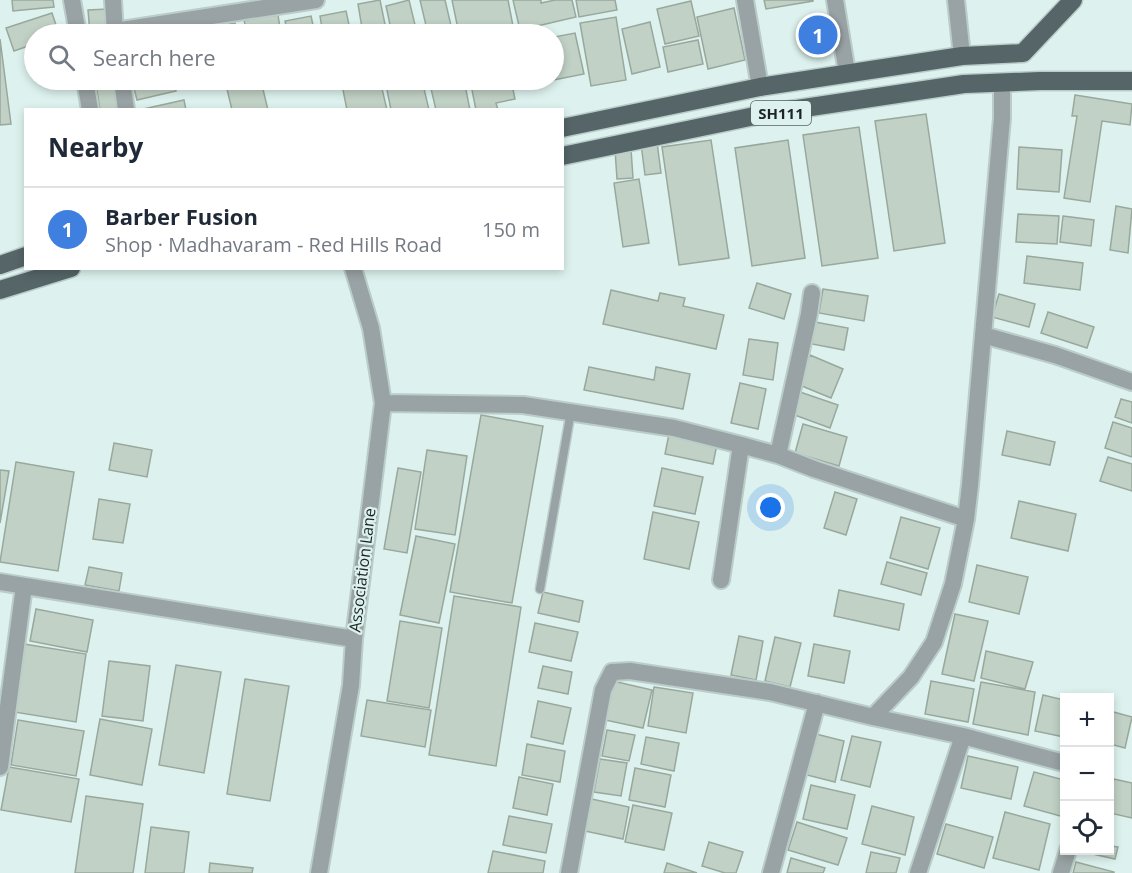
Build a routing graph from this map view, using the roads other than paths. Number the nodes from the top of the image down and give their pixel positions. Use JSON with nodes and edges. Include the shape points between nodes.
{"nodes":[{"id":1,"x":72,"y":0,"type":"edge"},
{"id":2,"x":113,"y":0,"type":"edge"},
{"id":3,"x":316,"y":0,"type":"edge"},
{"id":4,"x":745,"y":0,"type":"edge"},
{"id":5,"x":835,"y":0,"type":"edge"},
{"id":6,"x":956,"y":0,"type":"edge"},
{"id":7,"x":1073,"y":0,"type":"edge"},
{"id":8,"x":76,"y":24,"type":"edge"},
{"id":9,"x":114,"y":24,"type":"edge"},
{"id":10,"x":170,"y":24,"type":"edge"},
{"id":11,"x":962,"y":56,"type":"junction"},
{"id":12,"x":846,"y":73,"type":"junction"},
{"id":13,"x":1132,"y":81,"type":"edge"},
{"id":14,"x":1002,"y":84,"type":"junction"},
{"id":15,"x":760,"y":87,"type":"junction"},
{"id":16,"x":87,"y":90,"type":"edge"},
{"id":17,"x":123,"y":90,"type":"edge"},
{"id":18,"x":90,"y":108,"type":"edge"},
{"id":19,"x":126,"y":108,"type":"edge"},
{"id":20,"x":564,"y":128,"type":"edge"},
{"id":21,"x":564,"y":156,"type":"edge"},
{"id":22,"x":24,"y":257,"type":"edge"},
{"id":23,"x":0,"y":265,"type":"edge"},
{"id":24,"x":65,"y":270,"type":"edge"},
{"id":25,"x":354,"y":270,"type":"edge"},
{"id":26,"x":0,"y":290,"type":"edge"},
{"id":27,"x":812,"y":293,"type":"dead end"},
{"id":28,"x":983,"y":335,"type":"junction"},
{"id":29,"x":1132,"y":382,"type":"edge"},
{"id":30,"x":383,"y":403,"type":"junction"},
{"id":31,"x":571,"y":411,"type":"junction"},
{"id":32,"x":741,"y":445,"type":"junction"},
{"id":33,"x":778,"y":455,"type":"junction"},
{"id":34,"x":966,"y":519,"type":"junction"},
{"id":35,"x":722,"y":580,"type":"dead end"},
{"id":36,"x":0,"y":582,"type":"edge"},
{"id":37,"x":24,"y":586,"type":"junction"},
{"id":38,"x":540,"y":589,"type":"dead end"},
{"id":39,"x":354,"y":639,"type":"junction"},
{"id":40,"x":817,"y":703,"type":"junction"},
{"id":41,"x":873,"y":717,"type":"junction"},
{"id":42,"x":963,"y":736,"type":"junction"},
{"id":43,"x":1060,"y":762,"type":"edge"},
{"id":44,"x":0,"y":767,"type":"edge"},
{"id":45,"x":1066,"y":855,"type":"edge"},
{"id":46,"x":319,"y":873,"type":"edge"},
{"id":47,"x":569,"y":873,"type":"edge"},
{"id":48,"x":771,"y":873,"type":"edge"},
{"id":49,"x":918,"y":873,"type":"edge"},
{"id":50,"x":1061,"y":873,"type":"edge"}],
"edges":[{"from":1,"to":8,"type":"street"},
{"from":2,"to":9,"type":"street"},
{"from":3,"to":10,"type":"street"},
{"from":4,"to":15,"type":"street"},
{"from":5,"to":12,"type":"street"},
{"from":6,"to":11,"type":"street"},
{"from":7,"to":11,"type":"main road","via":[[1023,52]]},
{"from":11,"to":12,"type":"main road","number":"SH111"},
{"from":12,"to":15,"type":"main road","number":"SH111"},
{"from":13,"to":14,"type":"main road"},
{"from":14,"to":21,"type":"main road","number":"SH111","via":[[964,84],[764,114]]},
{"from":14,"to":28,"type":"street"},
{"from":15,"to":20,"type":"main road","number":"SH111"},
{"from":16,"to":18,"type":"street"},
{"from":17,"to":19,"type":"street"},
{"from":22,"to":23,"type":"main road"},
{"from":24,"to":26,"type":"main road"},
{"from":25,"to":30,"type":"street","name":"Association Lane","via":[[371,328]]},
{"from":27,"to":33,"type":"street"},
{"from":28,"to":29,"type":"street"},
{"from":28,"to":34,"type":"street"},
{"from":30,"to":31,"type":"street","via":[[523,405]]},
{"from":30,"to":39,"type":"street","name":"Association Lane"},
{"from":31,"to":32,"type":"street","via":[[674,428]]},
{"from":31,"to":38,"type":"lane"},
{"from":32,"to":33,"type":"street"},
{"from":32,"to":35,"type":"street"},
{"from":33,"to":34,"type":"street"},
{"from":34,"to":41,"type":"street","via":[[953,584],[934,642],[911,677]]},
{"from":36,"to":37,"type":"street"},
{"from":37,"to":39,"type":"street"},
{"from":37,"to":44,"type":"street"},
{"from":39,"to":46,"type":"street","name":"Association Lane","via":[[351,685]]},
{"from":40,"to":41,"type":"street"},
{"from":40,"to":47,"type":"street","via":[[702,681],[612,672],[603,690]]},
{"from":40,"to":48,"type":"street"},
{"from":41,"to":42,"type":"street"},
{"from":42,"to":43,"type":"street"},
{"from":42,"to":49,"type":"street"},
{"from":45,"to":50,"type":"street"}]}
